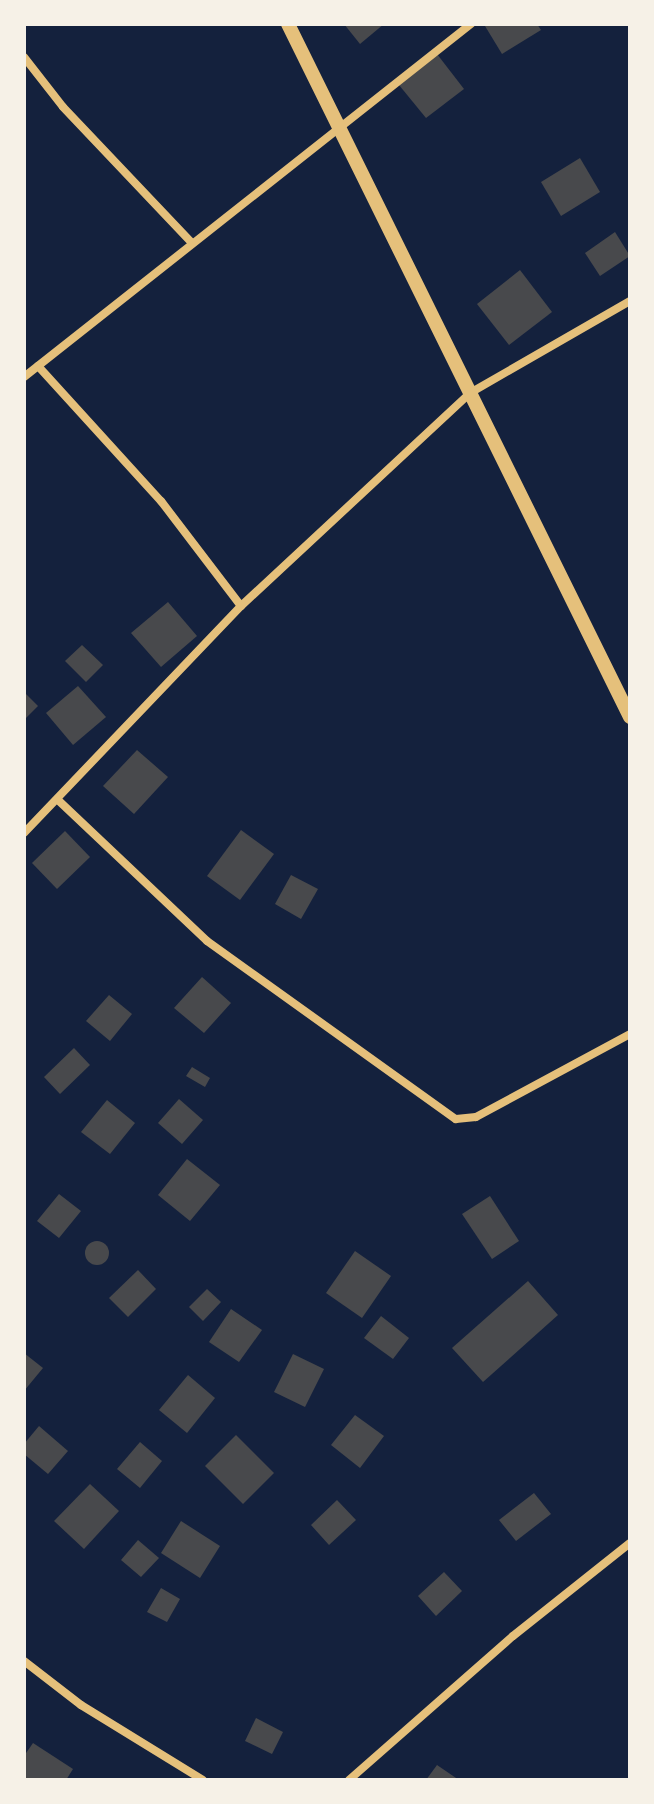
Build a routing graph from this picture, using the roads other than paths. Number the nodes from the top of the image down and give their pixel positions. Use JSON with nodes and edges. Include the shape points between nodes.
{"nodes":[{"id":1,"x":288,"y":24,"type":"edge"},
{"id":2,"x":471,"y":24,"type":"edge"},
{"id":3,"x":24,"y":57,"type":"edge"},
{"id":4,"x":338,"y":126,"type":"junction"},
{"id":5,"x":192,"y":243,"type":"junction"},
{"id":6,"x":630,"y":301,"type":"edge"},
{"id":7,"x":38,"y":366,"type":"junction"},
{"id":8,"x":24,"y":377,"type":"edge"},
{"id":9,"x":470,"y":393,"type":"junction"},
{"id":10,"x":241,"y":606,"type":"junction"},
{"id":11,"x":630,"y":717,"type":"edge"},
{"id":12,"x":58,"y":800,"type":"junction"},
{"id":13,"x":24,"y":833,"type":"edge"},
{"id":14,"x":630,"y":1034,"type":"edge"},
{"id":15,"x":630,"y":1543,"type":"edge"},
{"id":16,"x":24,"y":1661,"type":"edge"},
{"id":17,"x":203,"y":1780,"type":"edge"},
{"id":18,"x":349,"y":1780,"type":"edge"}],
"edges":[{"from":1,"to":4,"type":"street"},
{"from":2,"to":4,"type":"street"},
{"from":3,"to":5,"type":"street","via":[[63,107]]},
{"from":4,"to":5,"type":"street"},
{"from":4,"to":9,"type":"street"},
{"from":5,"to":7,"type":"street"},
{"from":6,"to":9,"type":"street"},
{"from":7,"to":8,"type":"street"},
{"from":7,"to":10,"type":"street","via":[[161,501]]},
{"from":9,"to":10,"type":"street"},
{"from":9,"to":11,"type":"street"},
{"from":10,"to":12,"type":"street"},
{"from":12,"to":13,"type":"street"},
{"from":12,"to":14,"type":"street","via":[[207,941],[456,1119],[476,1117]]},
{"from":15,"to":18,"type":"street","via":[[513,1636]]},
{"from":16,"to":17,"type":"street","via":[[81,1705]]}]}
